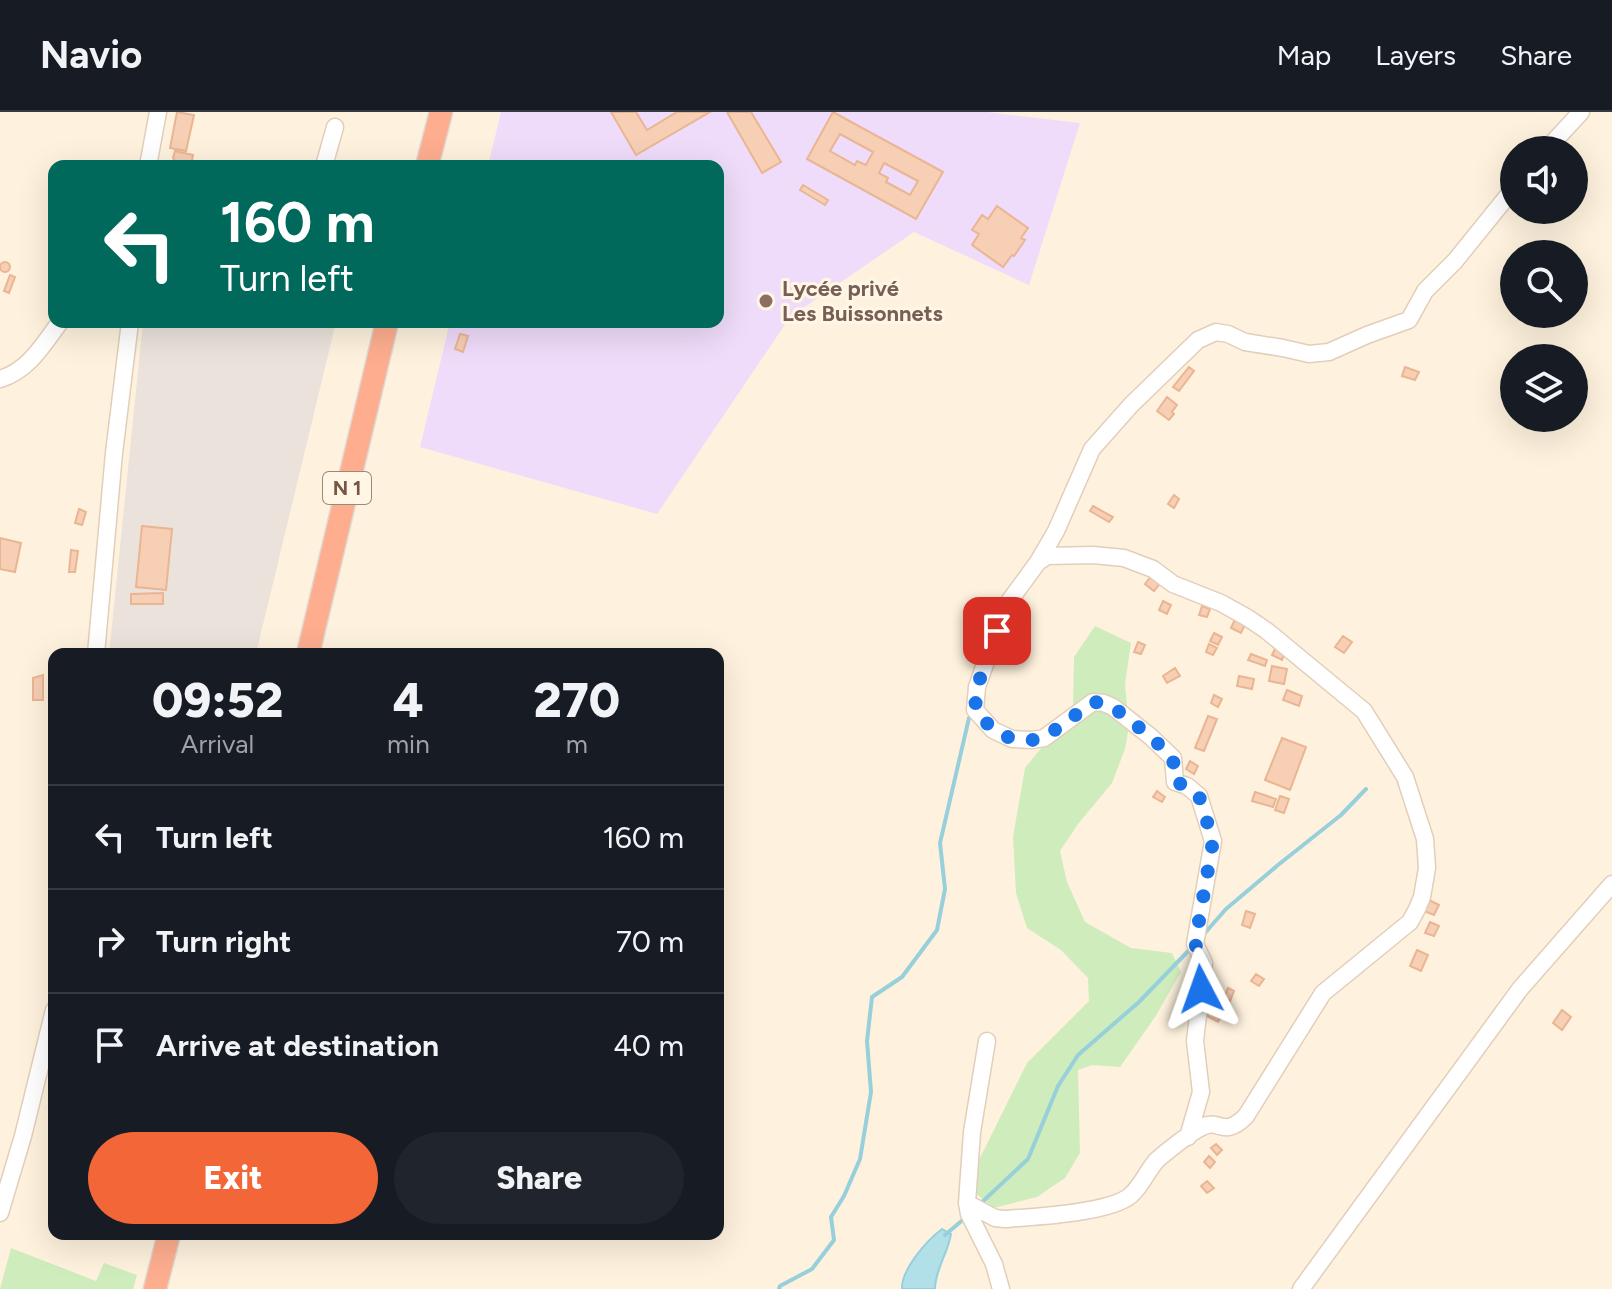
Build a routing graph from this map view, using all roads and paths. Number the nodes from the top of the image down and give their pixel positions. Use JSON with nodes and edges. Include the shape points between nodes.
{"nodes":[{"id":1,"x":158,"y":112,"type":"edge"},
{"id":2,"x":441,"y":112,"type":"edge"},
{"id":3,"x":1581,"y":112,"type":"edge"},
{"id":4,"x":335,"y":127,"type":"dead end"},
{"id":5,"x":1559,"y":136,"type":"edge"},
{"id":6,"x":149,"y":160,"type":"edge"},
{"id":7,"x":326,"y":160,"type":"edge"},
{"id":8,"x":429,"y":160,"type":"edge"},
{"id":9,"x":1500,"y":205,"type":"edge"},
{"id":10,"x":56,"y":328,"type":"edge"},
{"id":11,"x":129,"y":328,"type":"edge"},
{"id":12,"x":386,"y":328,"type":"edge"},
{"id":13,"x":0,"y":379,"type":"edge"},
{"id":14,"x":1038,"y":562,"type":"junction"},
{"id":15,"x":97,"y":648,"type":"edge"},
{"id":16,"x":309,"y":648,"type":"edge"},
{"id":17,"x":1609,"y":891,"type":"edge"},
{"id":18,"x":48,"y":1034,"type":"edge"},
{"id":19,"x":987,"y":1041,"type":"dead end"},
{"id":20,"x":1188,"y":1137,"type":"junction"},
{"id":21,"x":967,"y":1203,"type":"junction"},
{"id":22,"x":0,"y":1213,"type":"edge"},
{"id":23,"x":167,"y":1240,"type":"edge"},
{"id":24,"x":155,"y":1289,"type":"edge"},
{"id":25,"x":1001,"y":1289,"type":"edge"},
{"id":26,"x":1301,"y":1289,"type":"edge"}],
"edges":[{"from":1,"to":6,"type":"street"},
{"from":2,"to":8,"type":"highway"},
{"from":3,"to":5,"type":"street"},
{"from":4,"to":7,"type":"street"},
{"from":9,"to":14,"type":"street","via":[[1425,291],[1409,320],[1329,352],[1309,354],[1216,332],[1198,340],[1092,449]]},
{"from":10,"to":13,"type":"street","via":[[16,374]]},
{"from":11,"to":15,"type":"street"},
{"from":12,"to":16,"type":"highway","number":"N 1"},
{"from":14,"to":20,"type":"street","via":[[1005,607],[977,687],[975,710],[993,730],[1032,740],[1044,738],[1093,702],[1113,707],[1173,758],[1175,782],[1199,796],[1213,841],[1195,944],[1204,963],[1195,1041],[1201,1092]]},
{"from":14,"to":20,"type":"street","via":[[1047,556],[1124,558],[1221,603],[1267,631],[1364,711],[1405,777],[1425,839],[1422,897],[1410,922],[1323,993],[1238,1124],[1209,1124]]},
{"from":17,"to":26,"type":"street","via":[[1520,989]]},
{"from":18,"to":22,"type":"street"},
{"from":19,"to":21,"type":"street"},
{"from":20,"to":21,"type":"street","via":[[1157,1161],[1120,1203],[1004,1219]]},
{"from":21,"to":25,"type":"street"},
{"from":23,"to":24,"type":"highway"}]}
